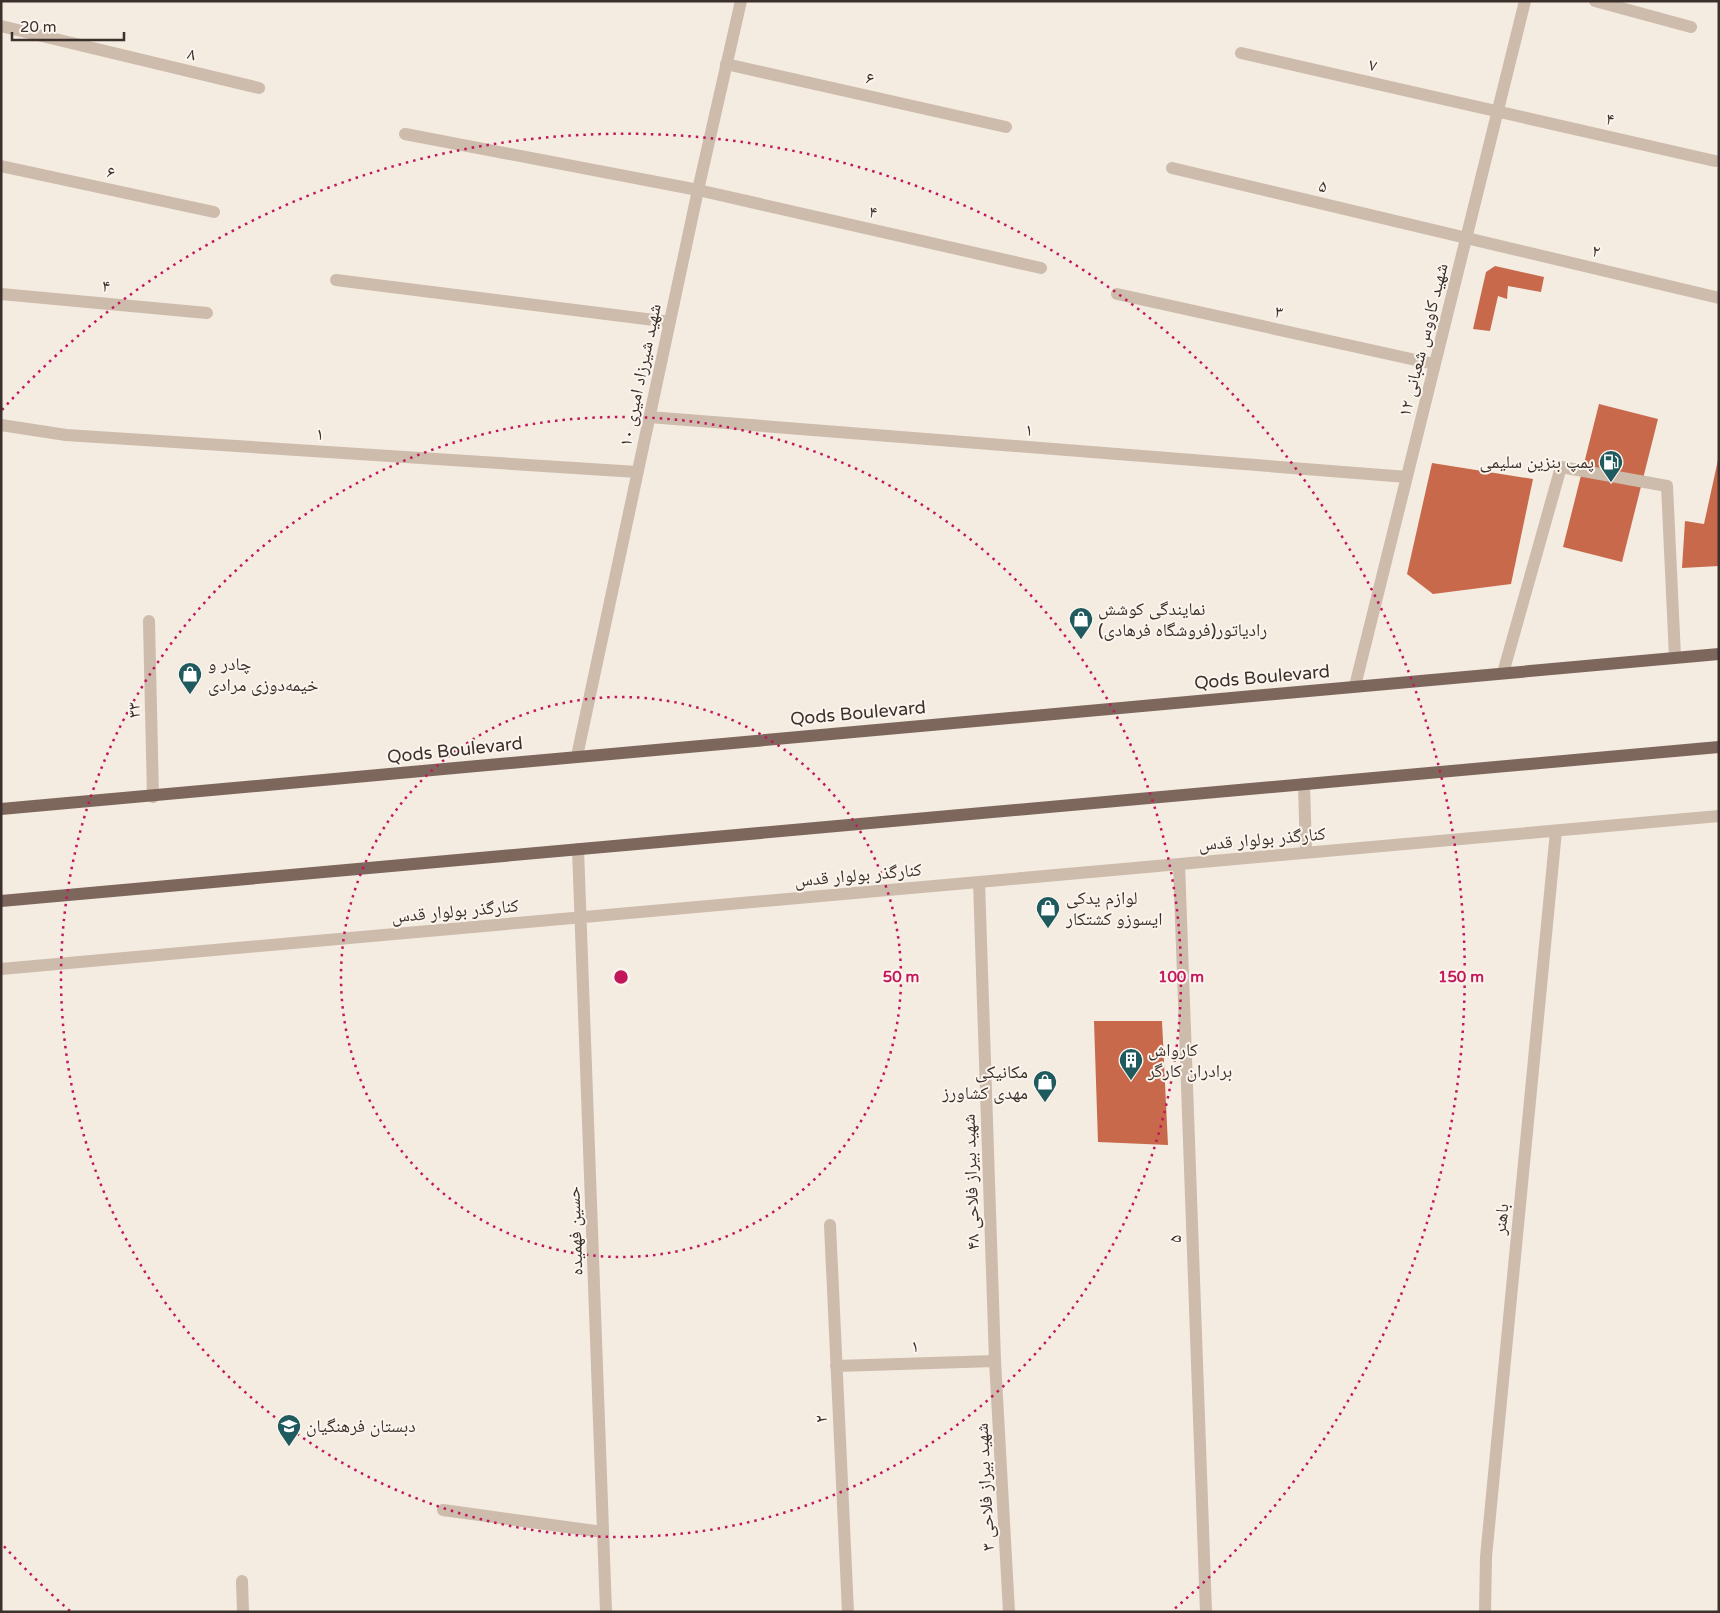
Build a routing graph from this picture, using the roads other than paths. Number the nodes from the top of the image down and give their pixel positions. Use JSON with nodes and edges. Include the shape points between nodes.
{"nodes":[{"id":1,"x":1525,"y":1,"type":"edge"},
{"id":2,"x":1595,"y":1,"type":"edge"},
{"id":3,"x":738,"y":2,"type":"edge"},
{"id":4,"x":1,"y":26,"type":"edge"},
{"id":5,"x":1691,"y":27,"type":"dead end"},
{"id":6,"x":1241,"y":53,"type":"dead end"},
{"id":7,"x":726,"y":64,"type":"junction"},
{"id":8,"x":259,"y":88,"type":"dead end"},
{"id":9,"x":1497,"y":112,"type":"junction"},
{"id":10,"x":1006,"y":127,"type":"dead end"},
{"id":11,"x":405,"y":134,"type":"dead end"},
{"id":12,"x":1715,"y":161,"type":"dead end"},
{"id":13,"x":1,"y":166,"type":"edge"},
{"id":14,"x":1172,"y":168,"type":"dead end"},
{"id":15,"x":698,"y":190,"type":"junction"},
{"id":16,"x":214,"y":212,"type":"dead end"},
{"id":17,"x":1466,"y":238,"type":"junction"},
{"id":18,"x":1041,"y":268,"type":"dead end"},
{"id":19,"x":336,"y":280,"type":"dead end"},
{"id":20,"x":1,"y":294,"type":"edge"},
{"id":21,"x":1117,"y":294,"type":"dead end"},
{"id":22,"x":1719,"y":298,"type":"edge"},
{"id":23,"x":207,"y":313,"type":"dead end"},
{"id":24,"x":670,"y":322,"type":"junction"},
{"id":25,"x":1434,"y":364,"type":"junction"},
{"id":26,"x":649,"y":417,"type":"junction"},
{"id":27,"x":1,"y":424,"type":"edge"},
{"id":28,"x":637,"y":472,"type":"junction"},
{"id":29,"x":1407,"y":477,"type":"junction"},
{"id":30,"x":150,"y":622,"type":"dead end"},
{"id":31,"x":1719,"y":654,"type":"edge"},
{"id":32,"x":1675,"y":657,"type":"junction"},
{"id":33,"x":1503,"y":673,"type":"junction"},
{"id":34,"x":1355,"y":686,"type":"junction"},
{"id":35,"x":1719,"y":747,"type":"edge"},
{"id":36,"x":577,"y":756,"type":"junction"},
{"id":37,"x":1304,"y":784,"type":"junction"},
{"id":38,"x":153,"y":797,"type":"junction"},
{"id":39,"x":1,"y":809,"type":"edge"},
{"id":40,"x":1719,"y":816,"type":"edge"},
{"id":41,"x":1556,"y":830,"type":"junction"},
{"id":42,"x":578,"y":849,"type":"junction"},
{"id":43,"x":1306,"y":853,"type":"junction"},
{"id":44,"x":1179,"y":864,"type":"junction"},
{"id":45,"x":979,"y":882,"type":"junction"},
{"id":46,"x":1,"y":901,"type":"edge"},
{"id":47,"x":581,"y":918,"type":"junction"},
{"id":48,"x":1,"y":969,"type":"edge"},
{"id":49,"x":830,"y":1225,"type":"dead end"},
{"id":50,"x":995,"y":1361,"type":"junction"},
{"id":51,"x":836,"y":1366,"type":"junction"},
{"id":52,"x":443,"y":1510,"type":"dead end"},
{"id":53,"x":603,"y":1532,"type":"junction"},
{"id":54,"x":242,"y":1581,"type":"dead end"},
{"id":55,"x":243,"y":1612,"type":"edge"},
{"id":56,"x":606,"y":1612,"type":"edge"},
{"id":57,"x":848,"y":1612,"type":"edge"},
{"id":58,"x":1010,"y":1612,"type":"edge"},
{"id":59,"x":1206,"y":1612,"type":"edge"},
{"id":60,"x":1485,"y":1612,"type":"edge"}],
"edges":[{"from":1,"to":9,"type":"street","name":"شهید کاووس شعبانی ۱۲"},
{"from":2,"to":5,"type":"street"},
{"from":3,"to":7,"type":"street","name":"شهید شیرزاد امیری ۱۰"},
{"from":4,"to":8,"type":"street","name":"۸"},
{"from":6,"to":9,"type":"street","name":"۷"},
{"from":7,"to":10,"type":"street","name":"۶"},
{"from":7,"to":15,"type":"street","name":"شهید شیرزاد امیری ۱۰"},
{"from":9,"to":12,"type":"street","name":"۴"},
{"from":9,"to":17,"type":"street","name":"شهید کاووس شعبانی ۱۲"},
{"from":11,"to":15,"type":"street","name":"۴"},
{"from":13,"to":16,"type":"street","name":"۶"},
{"from":14,"to":17,"type":"street","name":"۵"},
{"from":15,"to":18,"type":"street","name":"۴"},
{"from":15,"to":24,"type":"street","name":"شهید شیرزاد امیری ۱۰"},
{"from":17,"to":22,"type":"street","name":"۲"},
{"from":17,"to":25,"type":"street","name":"شهید کاووس شعبانی ۱۲"},
{"from":19,"to":24,"type":"street"},
{"from":20,"to":23,"type":"street","name":"۴"},
{"from":21,"to":25,"type":"street","name":"۳"},
{"from":24,"to":26,"type":"street","name":"شهید شیرزاد امیری ۱۰"},
{"from":25,"to":29,"type":"street","name":"شهید کاووس شعبانی ۱۲"},
{"from":26,"to":28,"type":"street","name":"شهید شیرزاد امیری ۱۰"},
{"from":26,"to":29,"type":"street","name":"۱"},
{"from":27,"to":28,"type":"street","name":"۱","via":[[66,435]]},
{"from":28,"to":36,"type":"street","name":"شهید شیرزاد امیری ۱۰"},
{"from":29,"to":34,"type":"street","name":"شهید کاووس شعبانی ۱۲"},
{"from":30,"to":38,"type":"street","name":"۳۳"},
{"from":31,"to":32,"type":"main road","name":"Qods Boulevard"},
{"from":32,"to":33,"type":"main road","name":"Qods Boulevard"},
{"from":32,"to":33,"type":"street","via":[[1667,486],[1561,466]]},
{"from":33,"to":34,"type":"main road","name":"Qods Boulevard"},
{"from":34,"to":36,"type":"main road","name":"Qods Boulevard"},
{"from":35,"to":37,"type":"main road"},
{"from":36,"to":38,"type":"main road","name":"Qods Boulevard"},
{"from":37,"to":42,"type":"main road"},
{"from":37,"to":43,"type":"street"},
{"from":38,"to":39,"type":"main road","name":"Qods Boulevard"},
{"from":40,"to":41,"type":"street","name":"کنارگذر بولوار قدس"},
{"from":41,"to":43,"type":"street","name":"کنارگذر بولوار قدس"},
{"from":41,"to":60,"type":"street","name":"باهنر","via":[[1486,1557]]},
{"from":42,"to":46,"type":"main road"},
{"from":42,"to":47,"type":"street","name":"حسین فهمیده"},
{"from":43,"to":44,"type":"street","name":"کنارگذر بولوار قدس"},
{"from":44,"to":45,"type":"street","name":"کنارگذر بولوار قدس"},
{"from":44,"to":59,"type":"street","name":"۵"},
{"from":45,"to":47,"type":"street","name":"کنارگذر بولوار قدس"},
{"from":45,"to":50,"type":"street","name":"شهید بیراز فلاحی ۴۸"},
{"from":47,"to":48,"type":"street","name":"کنارگذر بولوار قدس"},
{"from":47,"to":53,"type":"street","name":"حسین فهمیده"},
{"from":49,"to":51,"type":"street","name":"۲"},
{"from":50,"to":51,"type":"street","name":"۱"},
{"from":50,"to":58,"type":"street","name":"شهید بیراز فلاحی ۳"},
{"from":51,"to":57,"type":"street","name":"۲"},
{"from":52,"to":53,"type":"street"},
{"from":53,"to":56,"type":"street","name":"حسین فهمیده"},
{"from":54,"to":55,"type":"street"}]}
